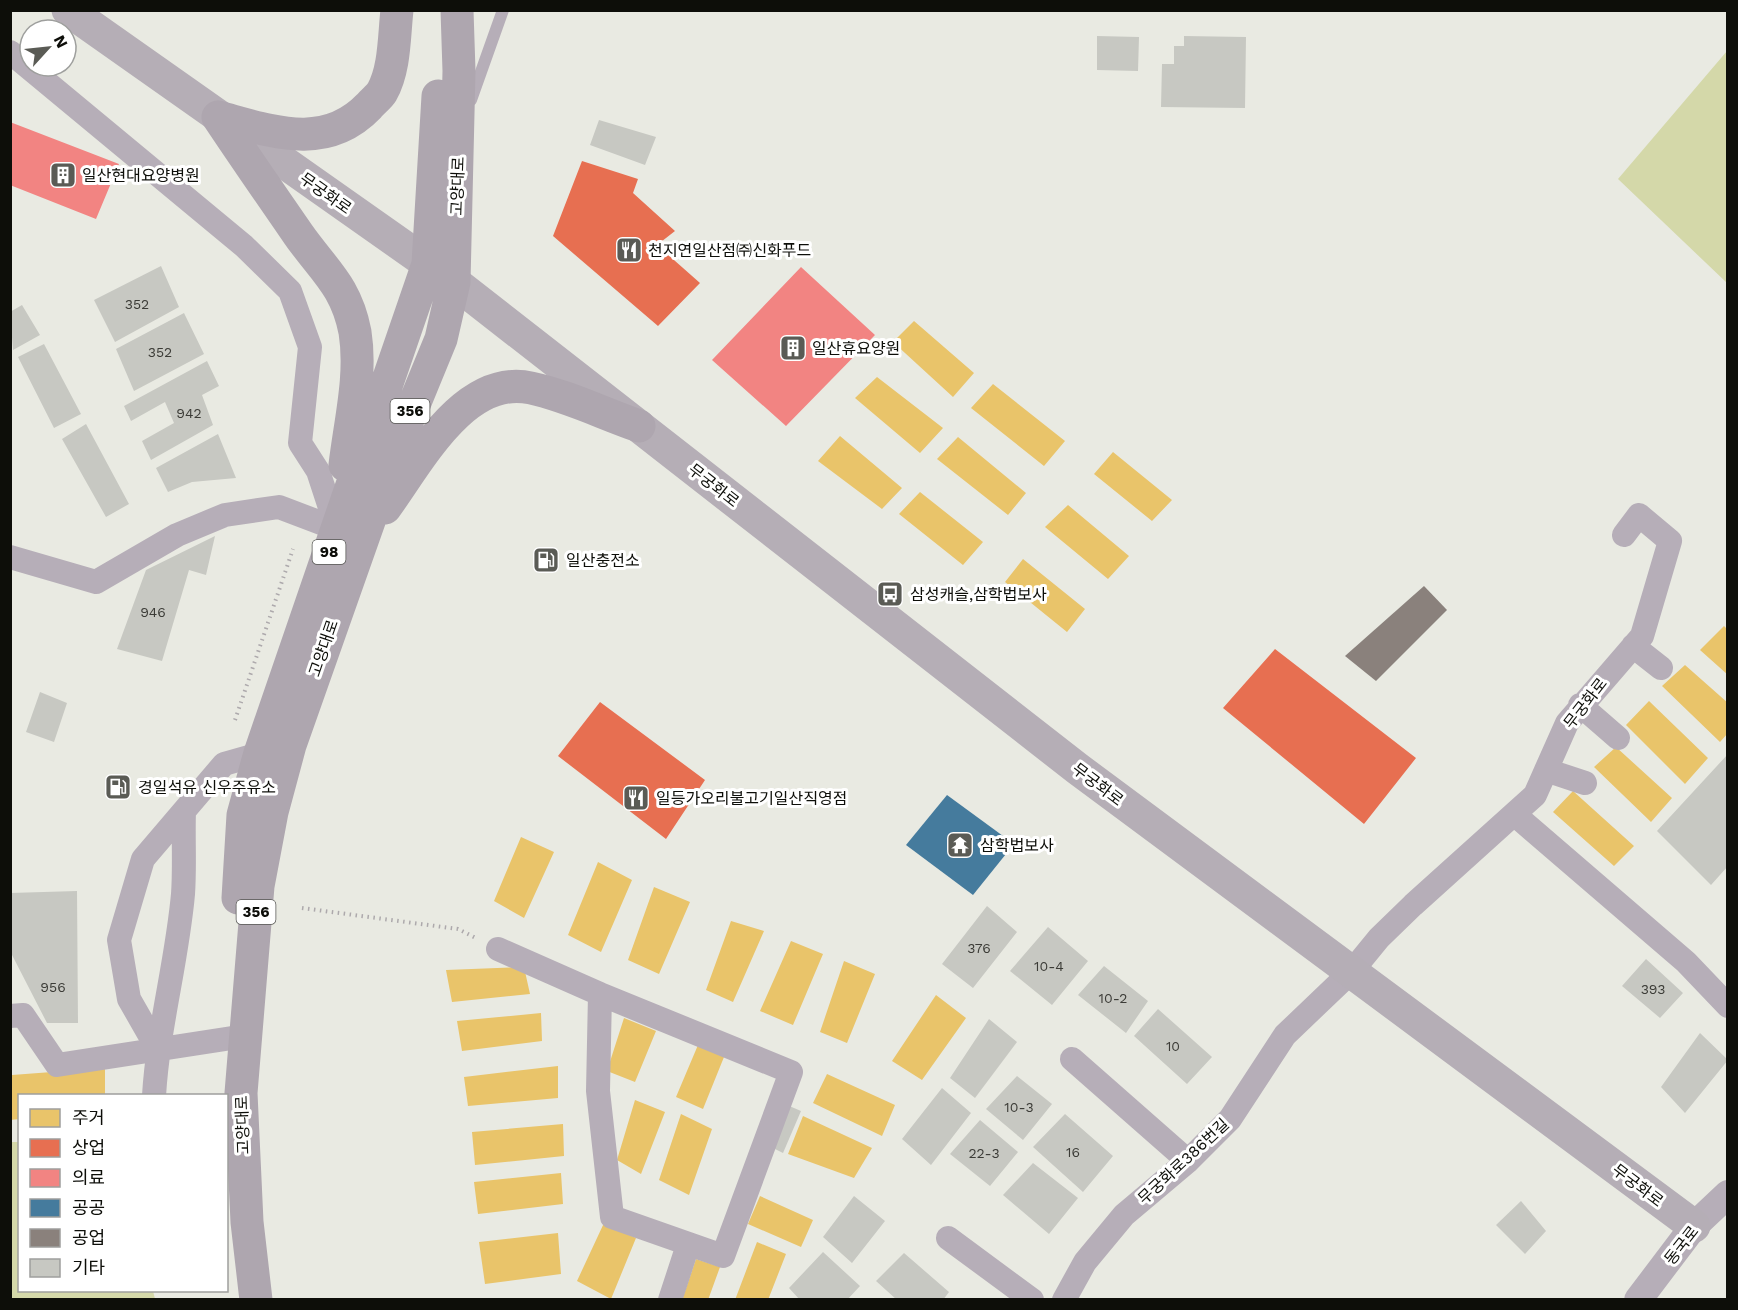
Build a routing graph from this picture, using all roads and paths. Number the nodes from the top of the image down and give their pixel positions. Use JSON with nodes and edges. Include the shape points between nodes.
{"nodes":[{"id":1,"x":68,"y":10,"type":"edge"},
{"id":2,"x":397,"y":10,"type":"edge"},
{"id":3,"x":437,"y":10,"type":"edge"},
{"id":4,"x":457,"y":10,"type":"edge"},
{"id":5,"x":503,"y":10,"type":"edge"},
{"id":6,"x":10,"y":52,"type":"edge"},
{"id":7,"x":218,"y":117,"type":"junction"},
{"id":8,"x":458,"y":144,"type":"junction"},
{"id":9,"x":441,"y":273,"type":"junction"},
{"id":10,"x":639,"y":426,"type":"junction"},
{"id":11,"x":349,"y":534,"type":"junction"},
{"id":12,"x":1624,"y":535,"type":"dead end"},
{"id":13,"x":293,"y":549,"type":"dead end"},
{"id":14,"x":10,"y":557,"type":"edge"},
{"id":15,"x":1633,"y":646,"type":"junction"},
{"id":16,"x":1661,"y":668,"type":"dead end"},
{"id":17,"x":1580,"y":705,"type":"junction"},
{"id":18,"x":235,"y":720,"type":"dead end"},
{"id":19,"x":1617,"y":738,"type":"dead end"},
{"id":20,"x":275,"y":749,"type":"junction"},
{"id":21,"x":1546,"y":770,"type":"junction"},
{"id":22,"x":1585,"y":783,"type":"dead end"},
{"id":23,"x":184,"y":811,"type":"junction"},
{"id":24,"x":1514,"y":814,"type":"junction"},
{"id":25,"x":302,"y":908,"type":"dead end"},
{"id":26,"x":498,"y":949,"type":"joint"},
{"id":27,"x":1352,"y":971,"type":"junction"},
{"id":28,"x":600,"y":994,"type":"junction"},
{"id":29,"x":1728,"y":1006,"type":"edge"},
{"id":30,"x":10,"y":1016,"type":"edge"},
{"id":31,"x":234,"y":1037,"type":"junction"},
{"id":32,"x":157,"y":1048,"type":"junction"},
{"id":33,"x":1072,"y":1059,"type":"dead end"},
{"id":34,"x":154,"y":1094,"type":"edge"},
{"id":35,"x":223,"y":1094,"type":"edge"},
{"id":36,"x":1188,"y":1161,"type":"junction"},
{"id":37,"x":1728,"y":1194,"type":"edge"},
{"id":38,"x":1694,"y":1226,"type":"junction"},
{"id":39,"x":948,"y":1238,"type":"dead end"},
{"id":40,"x":688,"y":1245,"type":"junction"},
{"id":41,"x":228,"y":1249,"type":"edge"},
{"id":42,"x":236,"y":1299,"type":"edge"},
{"id":43,"x":256,"y":1299,"type":"edge"},
{"id":44,"x":670,"y":1299,"type":"edge"},
{"id":45,"x":1032,"y":1299,"type":"edge"},
{"id":46,"x":1064,"y":1299,"type":"edge"},
{"id":47,"x":1638,"y":1299,"type":"edge"}],
"edges":[{"from":1,"to":7,"type":"main road","name":"무궁화로"},
{"from":2,"to":7,"type":"main road","via":[[392,60],[382,92],[356,119],[322,134],[273,132]]},
{"from":3,"to":9,"type":"main road","name":"고양대로","number":"98"},
{"from":4,"to":8,"type":"main road","name":"고양대로"},
{"from":5,"to":8,"type":"lane"},
{"from":6,"to":11,"type":"street","via":[[244,246],[290,291],[310,347],[300,443]]},
{"from":7,"to":9,"type":"main road","name":"무궁화로"},
{"from":7,"to":11,"type":"main road","via":[[300,237],[332,275],[348,306],[355,334],[357,375]]},
{"from":8,"to":9,"type":"main road","name":"고양대로"},
{"from":9,"to":10,"type":"main road","name":"무궁화로"},
{"from":9,"to":11,"type":"main road","name":"고양대로","number":"98"},
{"from":10,"to":11,"type":"main road","via":[[530,388],[499,388],[468,402]]},
{"from":10,"to":27,"type":"main road","name":"무궁화로","via":[[1078,769]]},
{"from":11,"to":14,"type":"street","via":[[279,507],[225,515],[177,535],[96,582]]},
{"from":11,"to":20,"type":"main road","name":"고양대로","number":"98"},
{"from":12,"to":15,"type":"street","name":"무궁화로","via":[[1639,516],[1670,541],[1642,636]]},
{"from":13,"to":18,"type":"path"},
{"from":15,"to":16,"type":"street"},
{"from":15,"to":17,"type":"street","name":"무궁화로"},
{"from":17,"to":19,"type":"street"},
{"from":17,"to":21,"type":"street","name":"무궁화로","via":[[1567,723]]},
{"from":20,"to":23,"type":"street","via":[[224,764]]},
{"from":20,"to":31,"type":"main road","name":"고양대로","number":"356","via":[[272,812]]},
{"from":21,"to":22,"type":"street"},
{"from":21,"to":24,"type":"street","name":"무궁화로","via":[[1534,795]]},
{"from":23,"to":32,"type":"street","via":[[183,893]]},
{"from":23,"to":32,"type":"street","via":[[143,859],[119,940],[129,999]]},
{"from":24,"to":27,"type":"street","name":"무궁화로","via":[[1413,905]]},
{"from":24,"to":29,"type":"street","via":[[1686,962]]},
{"from":25,"to":26,"type":"path","via":[[458,929]]},
{"from":26,"to":28,"type":"street"},
{"from":27,"to":36,"type":"street","name":"무궁화로386번길","via":[[1285,1035],[1230,1119]]},
{"from":27,"to":38,"type":"main road","name":"무궁화로"},
{"from":28,"to":40,"type":"street","via":[[598,1091],[612,1217]]},
{"from":28,"to":40,"type":"street","via":[[791,1072],[723,1256]]},
{"from":30,"to":32,"type":"street","via":[[23,1015],[57,1065]]},
{"from":31,"to":32,"type":"street"},
{"from":31,"to":35,"type":"main road","name":"고양대로"},
{"from":31,"to":43,"type":"main road","name":"고양대로","number":"356"},
{"from":32,"to":34,"type":"street"},
{"from":33,"to":36,"type":"street"},
{"from":36,"to":46,"type":"street","name":"무궁화로386번길","via":[[1124,1215],[1085,1262]]},
{"from":37,"to":38,"type":"street","name":"동국로"},
{"from":38,"to":47,"type":"street","name":"동국로"},
{"from":39,"to":45,"type":"street"},
{"from":40,"to":44,"type":"street"},
{"from":41,"to":42,"type":"main road"}]}
